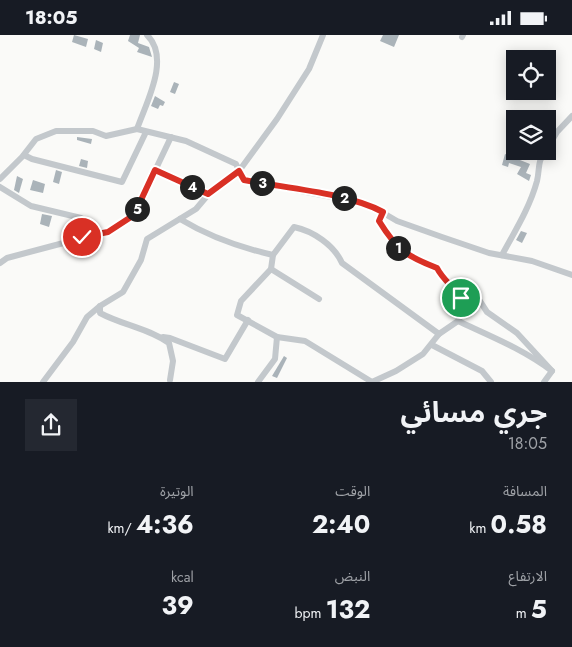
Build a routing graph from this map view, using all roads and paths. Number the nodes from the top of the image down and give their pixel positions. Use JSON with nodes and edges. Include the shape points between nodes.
{"nodes":[{"id":1,"x":147,"y":35,"type":"edge"},
{"id":2,"x":322,"y":35,"type":"edge"},
{"id":3,"x":572,"y":116,"type":"edge"},
{"id":4,"x":137,"y":129,"type":"junction"},
{"id":5,"x":146,"y":132,"type":"junction"},
{"id":6,"x":556,"y":134,"type":"edge"},
{"id":7,"x":171,"y":137,"type":"junction"},
{"id":8,"x":24,"y":155,"type":"junction"},
{"id":9,"x":539,"y":160,"type":"edge"},
{"id":10,"x":155,"y":170,"type":"junction"},
{"id":11,"x":239,"y":171,"type":"junction"},
{"id":12,"x":0,"y":179,"type":"edge"},
{"id":13,"x":0,"y":187,"type":"edge"},
{"id":14,"x":208,"y":194,"type":"junction"},
{"id":15,"x":383,"y":212,"type":"junction"},
{"id":16,"x":81,"y":219,"type":"dead end"},
{"id":17,"x":180,"y":219,"type":"junction"},
{"id":18,"x":273,"y":255,"type":"junction"},
{"id":19,"x":502,"y":255,"type":"junction"},
{"id":20,"x":0,"y":263,"type":"edge"},
{"id":21,"x":270,"y":269,"type":"junction"},
{"id":22,"x":572,"y":275,"type":"edge"},
{"id":23,"x":454,"y":287,"type":"junction"},
{"id":24,"x":319,"y":299,"type":"dead end"},
{"id":25,"x":100,"y":306,"type":"junction"},
{"id":26,"x":248,"y":320,"type":"junction"},
{"id":27,"x":458,"y":321,"type":"junction"},
{"id":28,"x":439,"y":334,"type":"junction"},
{"id":29,"x":161,"y":337,"type":"junction"},
{"id":30,"x":277,"y":337,"type":"junction"},
{"id":31,"x":432,"y":345,"type":"junction"},
{"id":32,"x":552,"y":371,"type":"junction"},
{"id":33,"x":170,"y":380,"type":"dead end"},
{"id":34,"x":43,"y":382,"type":"edge"},
{"id":35,"x":258,"y":382,"type":"edge"},
{"id":36,"x":372,"y":382,"type":"edge"},
{"id":37,"x":491,"y":382,"type":"edge"},
{"id":38,"x":544,"y":382,"type":"edge"}],
"edges":[{"from":1,"to":4,"type":"street","via":[[155,43],[158,67]]},
{"from":2,"to":11,"type":"street","via":[[309,69]]},
{"from":3,"to":6,"type":"street"},
{"from":4,"to":5,"type":"street"},
{"from":4,"to":8,"type":"street","via":[[106,136],[93,131],[56,131],[36,139]]},
{"from":5,"to":7,"type":"street"},
{"from":5,"to":8,"type":"street","via":[[122,182]]},
{"from":7,"to":10,"type":"street"},
{"from":7,"to":11,"type":"street","via":[[236,164]]},
{"from":8,"to":12,"type":"street"},
{"from":9,"to":19,"type":"street","via":[[537,179],[524,215]]},
{"from":10,"to":14,"type":"street"},
{"from":10,"to":20,"type":"street","via":[[134,215],[115,228],[7,258]]},
{"from":11,"to":14,"type":"street"},
{"from":11,"to":15,"type":"street","via":[[244,180],[346,198]]},
{"from":13,"to":16,"type":"street","via":[[31,206]]},
{"from":14,"to":17,"type":"street","via":[[196,209]]},
{"from":15,"to":19,"type":"street","via":[[397,221]]},
{"from":15,"to":23,"type":"street","via":[[379,221],[393,244],[415,260],[437,268]]},
{"from":17,"to":18,"type":"street","via":[[198,230]]},
{"from":17,"to":25,"type":"street","via":[[147,239],[141,260],[123,292]]},
{"from":18,"to":21,"type":"street"},
{"from":18,"to":28,"type":"street","via":[[294,227],[309,231],[338,253],[342,263]]},
{"from":19,"to":22,"type":"street"},
{"from":21,"to":24,"type":"street"},
{"from":21,"to":26,"type":"street","via":[[241,301],[237,315]]},
{"from":23,"to":27,"type":"street","via":[[464,309]]},
{"from":23,"to":32,"type":"street","via":[[474,292],[487,312],[516,333]]},
{"from":25,"to":29,"type":"street","via":[[100,313],[112,320]]},
{"from":25,"to":34,"type":"street","via":[[87,317]]},
{"from":26,"to":29,"type":"street","via":[[225,359]]},
{"from":26,"to":30,"type":"street"},
{"from":27,"to":28,"type":"street"},
{"from":27,"to":32,"type":"street","via":[[518,349]]},
{"from":28,"to":31,"type":"street"},
{"from":29,"to":33,"type":"street","via":[[169,343],[173,361]]},
{"from":30,"to":35,"type":"street","via":[[275,359]]},
{"from":30,"to":36,"type":"street","via":[[305,341]]},
{"from":31,"to":36,"type":"street","via":[[417,358]]},
{"from":31,"to":37,"type":"street","via":[[482,371]]},
{"from":32,"to":38,"type":"street"}]}
